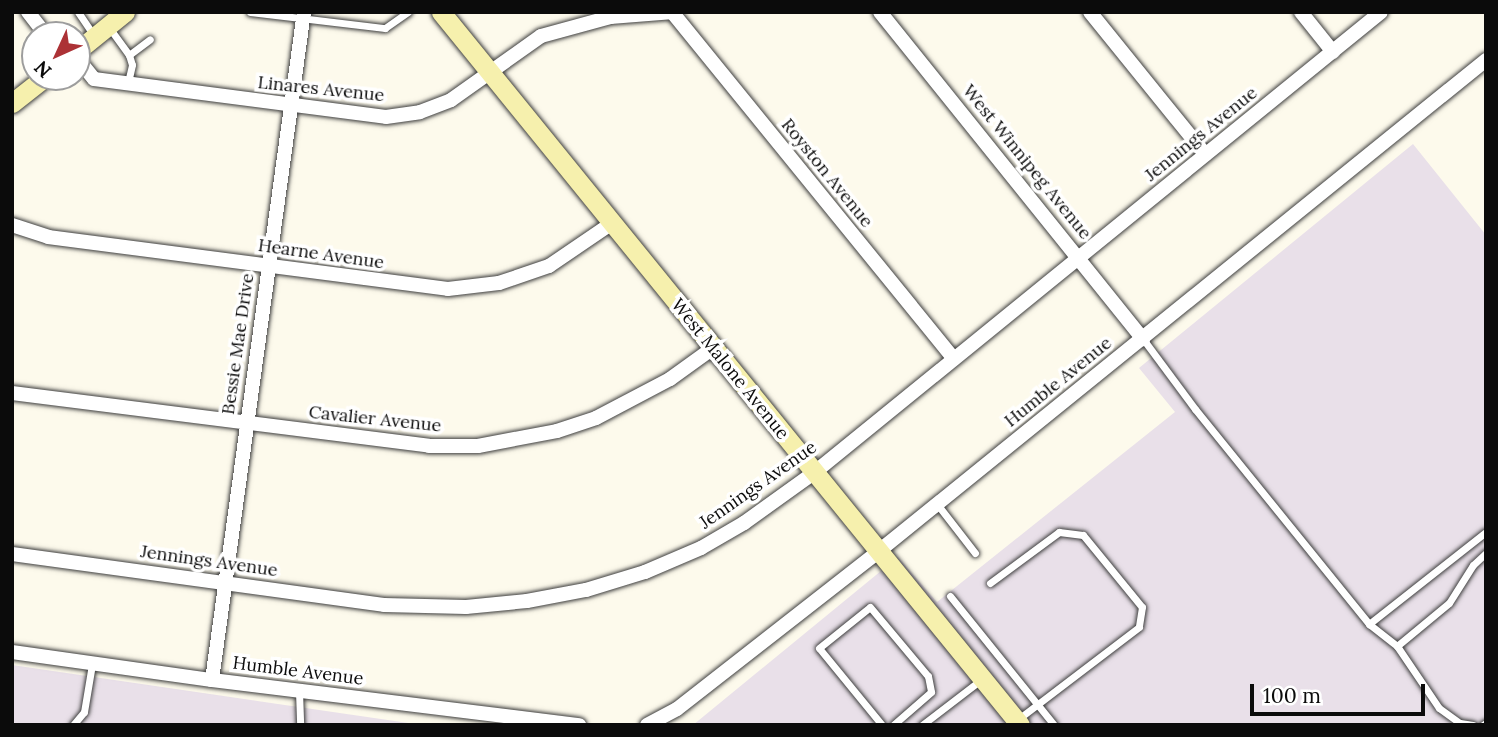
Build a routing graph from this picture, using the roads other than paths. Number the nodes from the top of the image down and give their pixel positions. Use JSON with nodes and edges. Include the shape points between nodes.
{"nodes":[{"id":1,"x":125,"y":12,"type":"edge"},
{"id":2,"x":250,"y":12,"type":"edge"},
{"id":3,"x":408,"y":12,"type":"edge"},
{"id":4,"x":441,"y":12,"type":"edge"},
{"id":5,"x":672,"y":12,"type":"edge"},
{"id":6,"x":880,"y":12,"type":"edge"},
{"id":7,"x":1090,"y":12,"type":"edge"},
{"id":8,"x":1301,"y":12,"type":"edge"},
{"id":9,"x":1381,"y":12,"type":"edge"},
{"id":10,"x":76,"y":13,"type":"edge"},
{"id":11,"x":303,"y":15,"type":"edge"},
{"id":12,"x":101,"y":32,"type":"junction"},
{"id":13,"x":150,"y":39,"type":"dead end"},
{"id":14,"x":91,"y":40,"type":"edge"},
{"id":15,"x":1333,"y":52,"type":"junction"},
{"id":16,"x":129,"y":55,"type":"junction"},
{"id":17,"x":1486,"y":60,"type":"edge"},
{"id":18,"x":491,"y":74,"type":"junction"},
{"id":19,"x":91,"y":75,"type":"edge"},
{"id":20,"x":128,"y":84,"type":"junction"},
{"id":21,"x":27,"y":91,"type":"edge"},
{"id":22,"x":12,"y":103,"type":"edge"},
{"id":23,"x":289,"y":107,"type":"junction"},
{"id":24,"x":1205,"y":154,"type":"junction"},
{"id":25,"x":612,"y":223,"type":"junction"},
{"id":26,"x":12,"y":225,"type":"edge"},
{"id":27,"x":1079,"y":257,"type":"junction"},
{"id":28,"x":269,"y":266,"type":"junction"},
{"id":29,"x":1143,"y":339,"type":"junction"},
{"id":30,"x":713,"y":348,"type":"junction"},
{"id":31,"x":953,"y":358,"type":"junction"},
{"id":32,"x":12,"y":393,"type":"edge"},
{"id":33,"x":247,"y":424,"type":"junction"},
{"id":34,"x":815,"y":472,"type":"junction"},
{"id":35,"x":936,"y":504,"type":"junction"},
{"id":36,"x":1486,"y":532,"type":"edge"},
{"id":37,"x":878,"y":551,"type":"junction"},
{"id":38,"x":975,"y":552,"type":"dead end"},
{"id":39,"x":1486,"y":553,"type":"edge"},
{"id":40,"x":12,"y":554,"type":"edge"},
{"id":41,"x":225,"y":583,"type":"junction"},
{"id":42,"x":990,"y":583,"type":"dead end"},
{"id":43,"x":950,"y":596,"type":"dead end"},
{"id":44,"x":1369,"y":624,"type":"junction"},
{"id":45,"x":1397,"y":646,"type":"junction"},
{"id":46,"x":12,"y":652,"type":"edge"},
{"id":47,"x":92,"y":663,"type":"junction"},
{"id":48,"x":982,"y":678,"type":"junction"},
{"id":49,"x":212,"y":680,"type":"junction"},
{"id":50,"x":299,"y":691,"type":"junction"},
{"id":51,"x":1039,"y":705,"type":"junction"},
{"id":52,"x":513,"y":720,"type":"edge"},
{"id":53,"x":1018,"y":723,"type":"edge"},
{"id":54,"x":653,"y":724,"type":"edge"},
{"id":55,"x":73,"y":725,"type":"edge"},
{"id":56,"x":300,"y":725,"type":"edge"},
{"id":57,"x":579,"y":725,"type":"edge"},
{"id":58,"x":881,"y":725,"type":"edge"},
{"id":59,"x":893,"y":725,"type":"edge"},
{"id":60,"x":922,"y":725,"type":"edge"},
{"id":61,"x":1054,"y":725,"type":"edge"},
{"id":62,"x":1474,"y":725,"type":"edge"}],
"edges":[{"from":1,"to":12,"type":"street"},
{"from":2,"to":11,"type":"lane"},
{"from":3,"to":11,"type":"lane","via":[[385,28]]},
{"from":4,"to":18,"type":"street","name":"West Malone Avenue"},
{"from":5,"to":18,"type":"street","name":"Linares Avenue","via":[[611,17],[541,36]]},
{"from":5,"to":31,"type":"street","name":"Royston Avenue"},
{"from":6,"to":27,"type":"street","name":"West Winnipeg Avenue"},
{"from":7,"to":24,"type":"street"},
{"from":8,"to":15,"type":"street"},
{"from":9,"to":15,"type":"street","name":"Jennings Avenue"},
{"from":10,"to":12,"type":"lane"},
{"from":11,"to":23,"type":"street","name":"Bessie Mae Drive"},
{"from":12,"to":14,"type":"street"},
{"from":12,"to":16,"type":"lane"},
{"from":13,"to":16,"type":"lane"},
{"from":15,"to":24,"type":"street","name":"Jennings Avenue"},
{"from":16,"to":20,"type":"lane"},
{"from":17,"to":29,"type":"street","name":"Humble Avenue"},
{"from":18,"to":23,"type":"street","name":"Linares Avenue","via":[[452,100],[403,115]]},
{"from":18,"to":25,"type":"street","name":"West Malone Avenue"},
{"from":19,"to":20,"type":"street","name":"Linares Avenue"},
{"from":20,"to":23,"type":"street","name":"Linares Avenue"},
{"from":21,"to":22,"type":"street"},
{"from":23,"to":28,"type":"street","name":"Bessie Mae Drive"},
{"from":24,"to":27,"type":"street","name":"Jennings Avenue"},
{"from":25,"to":28,"type":"street","name":"Hearne Avenue","via":[[549,266],[479,287],[429,288]]},
{"from":25,"to":30,"type":"street","name":"West Malone Avenue"},
{"from":26,"to":28,"type":"street","name":"Hearne Avenue","via":[[48,237]]},
{"from":27,"to":29,"type":"street","name":"West Winnipeg Avenue"},
{"from":27,"to":31,"type":"street","name":"Jennings Avenue"},
{"from":28,"to":33,"type":"street","name":"Bessie Mae Drive"},
{"from":29,"to":35,"type":"street","name":"Humble Avenue"},
{"from":29,"to":44,"type":"lane"},
{"from":30,"to":33,"type":"street","name":"Cavalier Avenue","via":[[634,401],[596,418],[512,442],[429,446]]},
{"from":30,"to":34,"type":"street","name":"West Malone Avenue"},
{"from":31,"to":34,"type":"street","name":"Jennings Avenue"},
{"from":32,"to":33,"type":"street","name":"Cavalier Avenue"},
{"from":33,"to":41,"type":"street","name":"Bessie Mae Drive"},
{"from":34,"to":37,"type":"street","name":"West Malone Avenue"},
{"from":34,"to":41,"type":"street","name":"Jennings Avenue","via":[[701,548],[620,579],[527,601],[466,607],[384,605]]},
{"from":35,"to":37,"type":"street","name":"Humble Avenue"},
{"from":35,"to":38,"type":"lane"},
{"from":36,"to":44,"type":"lane"},
{"from":37,"to":48,"type":"street","name":"West Malone Avenue"},
{"from":37,"to":54,"type":"street","name":"Humble Avenue"},
{"from":39,"to":45,"type":"lane","via":[[1449,603]]},
{"from":40,"to":41,"type":"street","name":"Jennings Avenue"},
{"from":41,"to":49,"type":"street","name":"Bessie Mae Drive"},
{"from":42,"to":51,"type":"lane","via":[[1059,532],[1083,535],[1142,607],[1139,627]]},
{"from":43,"to":51,"type":"lane"},
{"from":44,"to":45,"type":"lane"},
{"from":45,"to":62,"type":"lane","via":[[1439,708],[1460,723]]},
{"from":46,"to":47,"type":"street","name":"Humble Avenue"},
{"from":47,"to":49,"type":"street","name":"Humble Avenue"},
{"from":47,"to":55,"type":"lane","via":[[84,712]]},
{"from":48,"to":53,"type":"street","name":"West Malone Avenue"},
{"from":48,"to":60,"type":"lane"},
{"from":49,"to":50,"type":"street","name":"Humble Avenue"},
{"from":50,"to":52,"type":"street","name":"Humble Avenue"},
{"from":50,"to":56,"type":"lane"},
{"from":51,"to":53,"type":"lane"},
{"from":51,"to":61,"type":"lane"},
{"from":52,"to":57,"type":"street","name":"Humble Avenue"},
{"from":58,"to":59,"type":"lane","via":[[819,648],[870,607],[928,676],[931,692]]}]}
